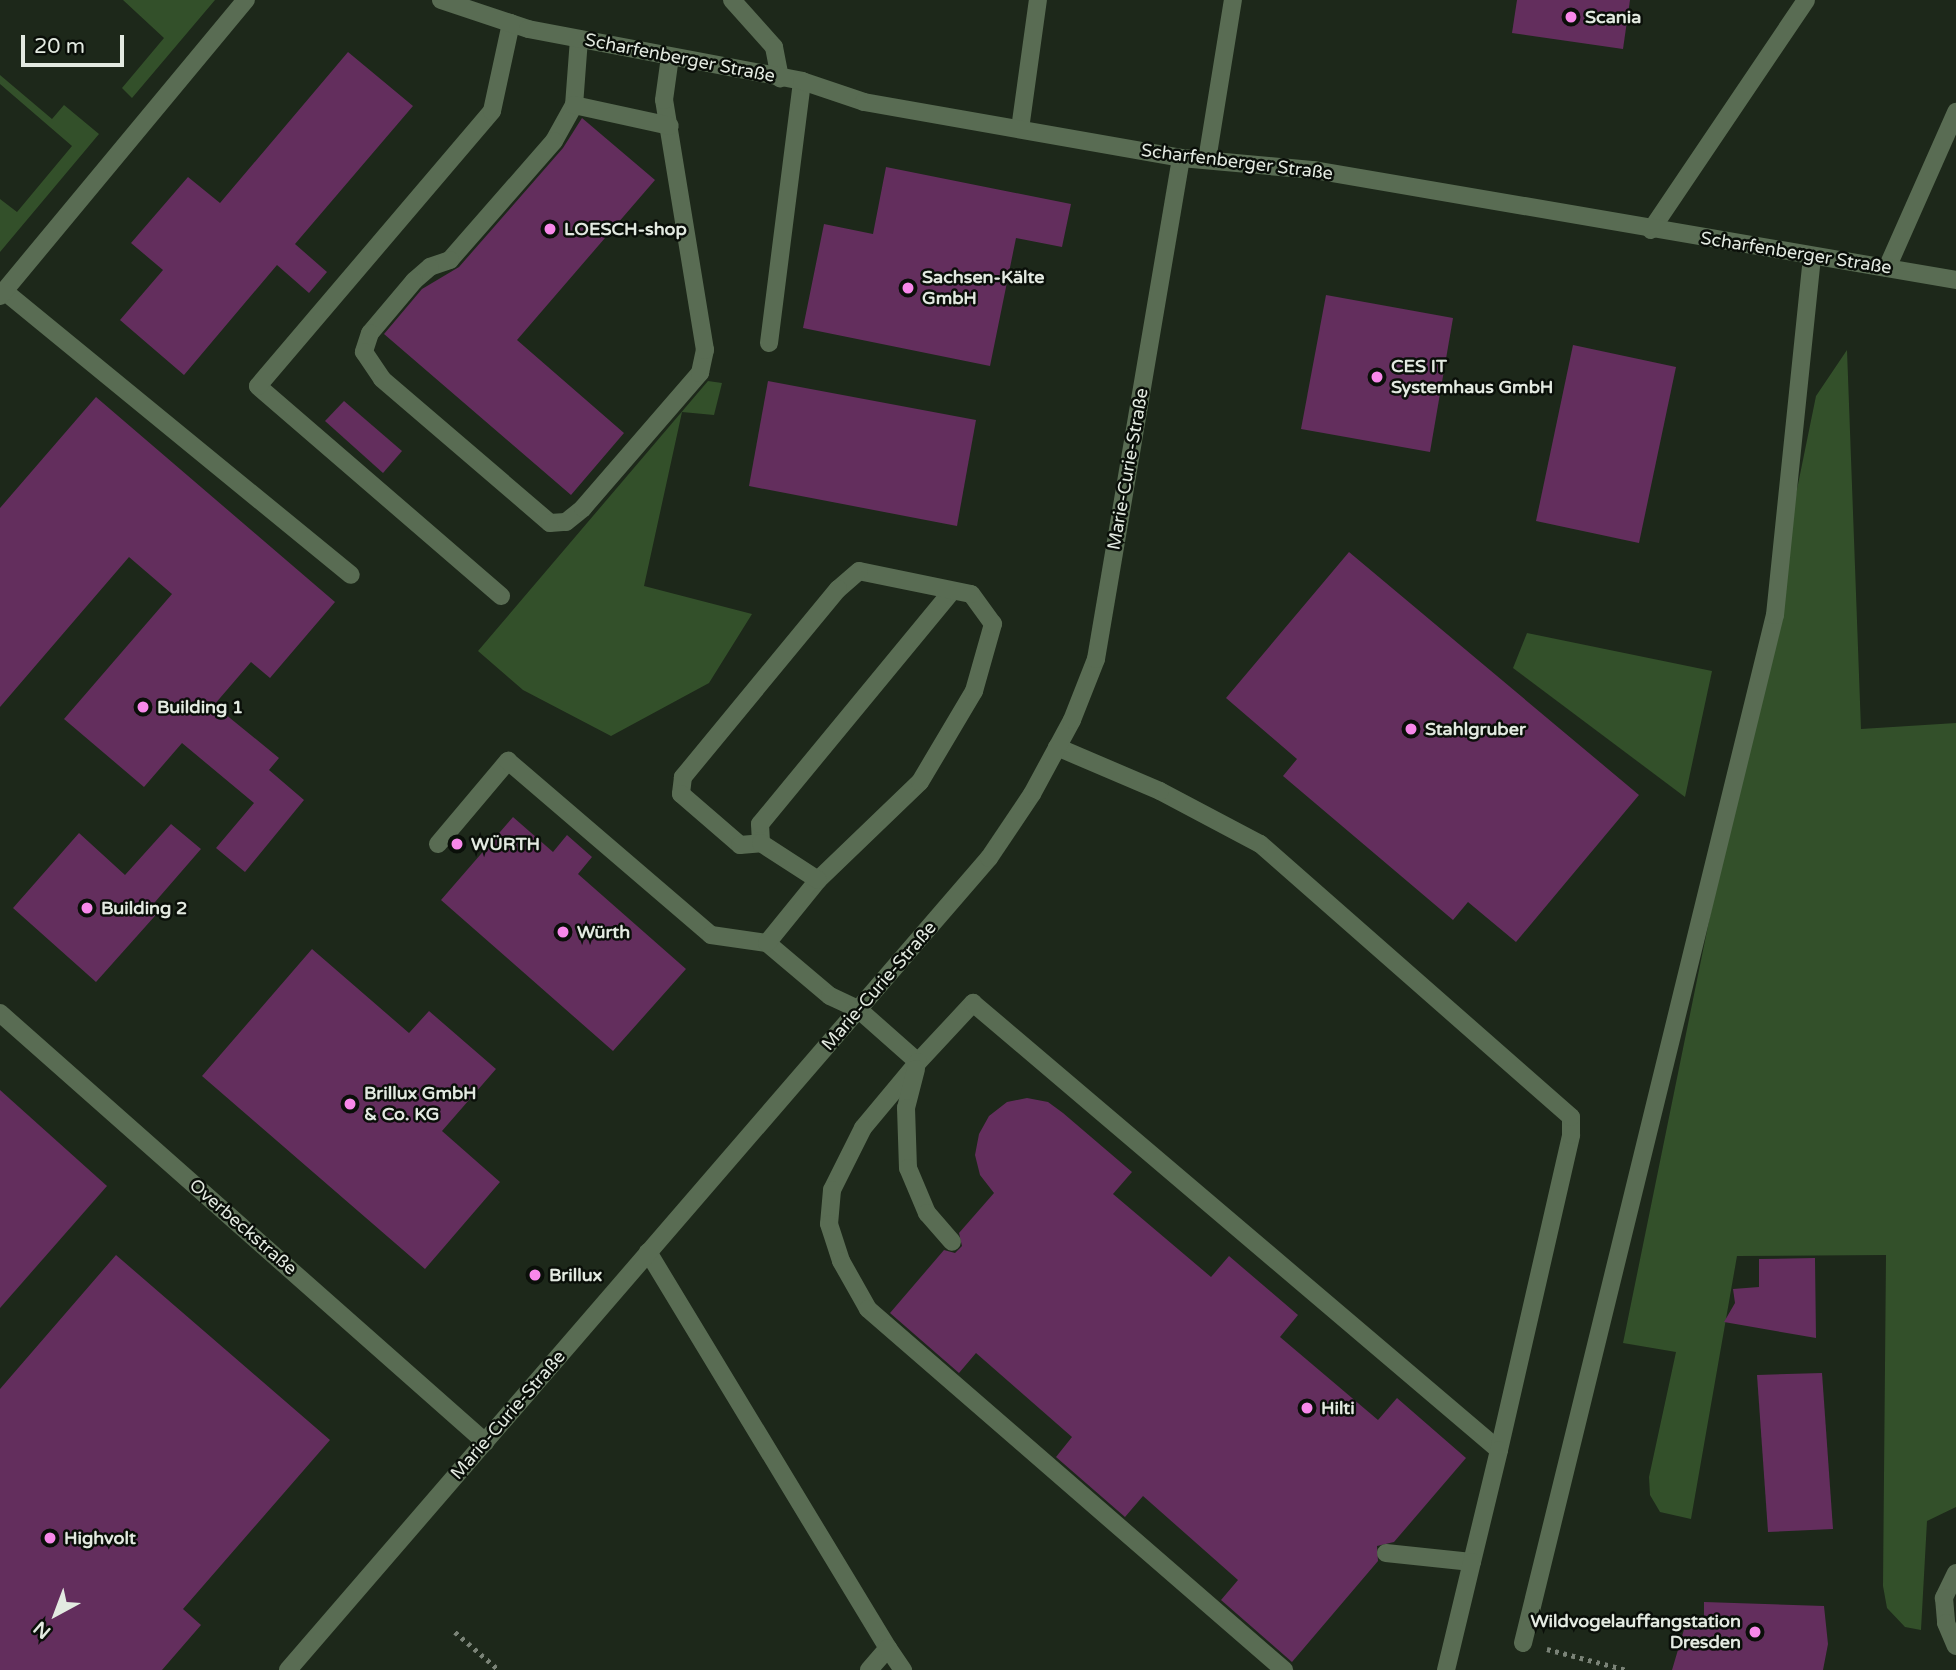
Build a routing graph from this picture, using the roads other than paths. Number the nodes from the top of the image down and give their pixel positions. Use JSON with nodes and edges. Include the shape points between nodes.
{"nodes":[{"id":1,"x":246,"y":0,"type":"edge"},
{"id":2,"x":441,"y":0,"type":"edge"},
{"id":3,"x":732,"y":0,"type":"edge"},
{"id":4,"x":1038,"y":0,"type":"edge"},
{"id":5,"x":1233,"y":0,"type":"edge"},
{"id":6,"x":1806,"y":0,"type":"edge"},
{"id":7,"x":512,"y":23,"type":"junction"},
{"id":8,"x":579,"y":39,"type":"junction"},
{"id":9,"x":670,"y":57,"type":"junction"},
{"id":10,"x":780,"y":78,"type":"junction"},
{"id":11,"x":802,"y":82,"type":"junction"},
{"id":12,"x":574,"y":105,"type":"junction"},
{"id":13,"x":1956,"y":112,"type":"edge"},
{"id":14,"x":670,"y":126,"type":"junction"},
{"id":15,"x":1020,"y":129,"type":"junction"},
{"id":16,"x":1181,"y":158,"type":"junction"},
{"id":17,"x":1207,"y":160,"type":"junction"},
{"id":18,"x":1651,"y":230,"type":"junction"},
{"id":19,"x":1812,"y":256,"type":"junction"},
{"id":20,"x":1887,"y":268,"type":"junction"},
{"id":21,"x":1956,"y":280,"type":"edge"},
{"id":22,"x":2,"y":294,"type":"edge"},
{"id":23,"x":769,"y":343,"type":"dead end"},
{"id":24,"x":351,"y":575,"type":"dead end"},
{"id":25,"x":952,"y":591,"type":"junction"},
{"id":26,"x":501,"y":596,"type":"dead end"},
{"id":27,"x":1057,"y":747,"type":"junction"},
{"id":28,"x":761,"y":843,"type":"junction"},
{"id":29,"x":438,"y":844,"type":"dead end"},
{"id":30,"x":818,"y":880,"type":"junction"},
{"id":31,"x":767,"y":943,"type":"junction"},
{"id":32,"x":858,"y":1009,"type":"junction"},
{"id":33,"x":0,"y":1013,"type":"edge"},
{"id":34,"x":918,"y":1062,"type":"junction"},
{"id":35,"x":951,"y":1242,"type":"dead end"},
{"id":36,"x":648,"y":1252,"type":"junction"},
{"id":37,"x":485,"y":1441,"type":"junction"},
{"id":38,"x":1499,"y":1450,"type":"junction"},
{"id":39,"x":1386,"y":1553,"type":"dead end"},
{"id":40,"x":1472,"y":1562,"type":"junction"},
{"id":41,"x":1956,"y":1573,"type":"edge"},
{"id":42,"x":1523,"y":1643,"type":"road end"},
{"id":43,"x":1956,"y":1646,"type":"edge"},
{"id":44,"x":888,"y":1648,"type":"junction"},
{"id":45,"x":288,"y":1670,"type":"edge"},
{"id":46,"x":869,"y":1670,"type":"edge"},
{"id":47,"x":903,"y":1670,"type":"edge"},
{"id":48,"x":1284,"y":1670,"type":"edge"},
{"id":49,"x":1446,"y":1670,"type":"edge"}],
"edges":[{"from":1,"to":22,"type":"street"},
{"from":2,"to":7,"type":"street","name":"Scharfenberger Straße"},
{"from":3,"to":10,"type":"street","via":[[774,47]]},
{"from":4,"to":15,"type":"street"},
{"from":5,"to":17,"type":"street"},
{"from":6,"to":18,"type":"street"},
{"from":7,"to":8,"type":"street","name":"Scharfenberger Straße"},
{"from":7,"to":26,"type":"street","via":[[492,111],[258,386]]},
{"from":8,"to":9,"type":"street","name":"Scharfenberger Straße"},
{"from":8,"to":12,"type":"street"},
{"from":9,"to":10,"type":"street","name":"Scharfenberger Straße"},
{"from":9,"to":14,"type":"street","via":[[664,100]]},
{"from":10,"to":11,"type":"street","name":"Scharfenberger Straße"},
{"from":11,"to":15,"type":"street","name":"Scharfenberger Straße","via":[[864,102]]},
{"from":11,"to":23,"type":"street"},
{"from":12,"to":14,"type":"street"},
{"from":12,"to":14,"type":"street","via":[[554,141],[450,260],[430,267],[397,302],[370,333],[364,352],[382,379],[550,523],[566,522],[583,508],[700,373],[705,350]]},
{"from":13,"to":20,"type":"street"},
{"from":15,"to":16,"type":"street","name":"Scharfenberger Straße"},
{"from":16,"to":17,"type":"street","name":"Scharfenberger Straße"},
{"from":16,"to":27,"type":"street","name":"Marie-Curie-Straße","via":[[1097,659]]},
{"from":17,"to":18,"type":"street","name":"Scharfenberger Straße","via":[[1314,170]]},
{"from":18,"to":19,"type":"street","name":"Scharfenberger Straße"},
{"from":19,"to":20,"type":"street","name":"Scharfenberger Straße"},
{"from":19,"to":42,"type":"street","via":[[1775,615]]},
{"from":20,"to":21,"type":"street","name":"Scharfenberger Straße"},
{"from":22,"to":24,"type":"street"},
{"from":25,"to":28,"type":"street","via":[[760,824]]},
{"from":25,"to":28,"type":"street","via":[[859,571],[838,589],[683,777],[681,794],[740,845]]},
{"from":25,"to":30,"type":"street","via":[[971,594],[993,624],[974,691],[920,782]]},
{"from":27,"to":32,"type":"street","name":"Marie-Curie-Straße","via":[[989,858]]},
{"from":27,"to":38,"type":"street","via":[[1160,791],[1260,844],[1571,1117]]},
{"from":28,"to":30,"type":"street"},
{"from":29,"to":31,"type":"street","via":[[508,761],[712,935]]},
{"from":30,"to":31,"type":"street"},
{"from":31,"to":32,"type":"street","via":[[830,996]]},
{"from":32,"to":34,"type":"street"},
{"from":32,"to":36,"type":"street","name":"Marie-Curie-Straße"},
{"from":33,"to":37,"type":"street","name":"Overbeckstraße"},
{"from":34,"to":35,"type":"street","via":[[906,1108],[908,1168],[927,1213]]},
{"from":34,"to":38,"type":"street","via":[[973,1003]]},
{"from":34,"to":48,"type":"street","via":[[863,1128],[832,1190],[829,1224],[841,1261],[868,1309]]},
{"from":36,"to":37,"type":"street","name":"Marie-Curie-Straße"},
{"from":36,"to":44,"type":"street"},
{"from":37,"to":45,"type":"street","name":"Marie-Curie-Straße"},
{"from":38,"to":40,"type":"street"},
{"from":39,"to":40,"type":"street"},
{"from":40,"to":49,"type":"street"},
{"from":41,"to":43,"type":"street","via":[[1944,1598],[1946,1623]]},
{"from":44,"to":46,"type":"street"},
{"from":44,"to":47,"type":"street"}]}
